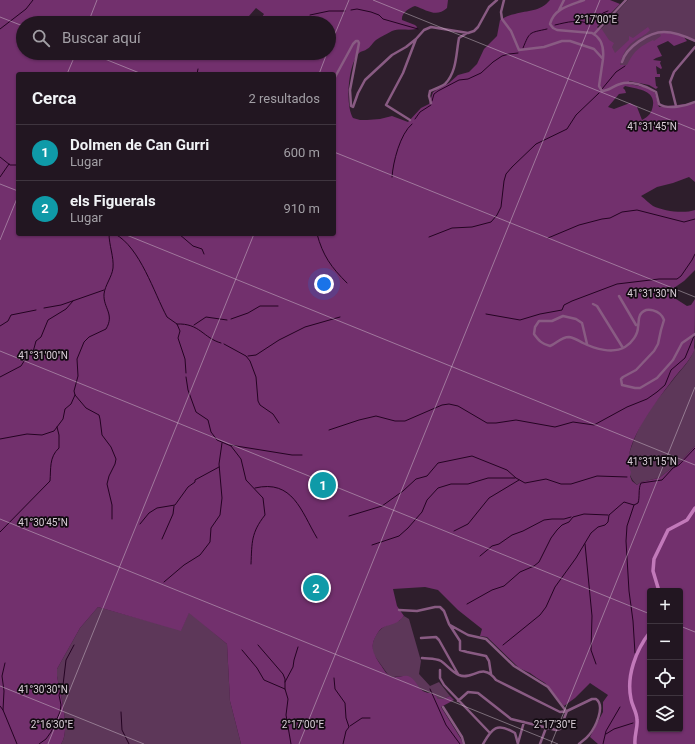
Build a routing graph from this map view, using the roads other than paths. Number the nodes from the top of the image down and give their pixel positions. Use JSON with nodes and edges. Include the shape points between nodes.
{"nodes":[{"id":1,"x":497,"y":0,"type":"edge"},
{"id":2,"x":504,"y":0,"type":"edge"},
{"id":3,"x":564,"y":0,"type":"edge"},
{"id":4,"x":584,"y":0,"type":"edge"},
{"id":5,"x":626,"y":0,"type":"edge"},
{"id":6,"x":558,"y":10,"type":"junction"},
{"id":7,"x":468,"y":33,"type":"junction"},
{"id":8,"x":594,"y":34,"type":"junction"},
{"id":9,"x":416,"y":39,"type":"junction"},
{"id":10,"x":695,"y":41,"type":"edge"},
{"id":11,"x":695,"y":46,"type":"edge"},
{"id":12,"x":603,"y":59,"type":"junction"},
{"id":13,"x":622,"y":62,"type":"dead end"},
{"id":14,"x":336,"y":75,"type":"edge"},
{"id":15,"x":695,"y":102,"type":"edge"},
{"id":16,"x":431,"y":103,"type":"dead end"},
{"id":17,"x":676,"y":106,"type":"junction"},
{"id":18,"x":410,"y":120,"type":"dead end"},
{"id":19,"x":619,"y":296,"type":"dead end"},
{"id":20,"x":593,"y":304,"type":"dead end"},
{"id":21,"x":638,"y":325,"type":"junction"},
{"id":22,"x":695,"y":334,"type":"edge"},
{"id":23,"x":587,"y":344,"type":"junction"},
{"id":24,"x":623,"y":348,"type":"junction"},
{"id":25,"x":695,"y":508,"type":"edge"},
{"id":26,"x":658,"y":588,"type":"edge"},
{"id":27,"x":399,"y":610,"type":"dead end"},
{"id":28,"x":450,"y":626,"type":"junction"},
{"id":29,"x":647,"y":637,"type":"edge"},
{"id":30,"x":421,"y":638,"type":"dead end"},
{"id":31,"x":422,"y":658,"type":"dead end"},
{"id":32,"x":440,"y":670,"type":"dead end"},
{"id":33,"x":491,"y":674,"type":"junction"},
{"id":34,"x":458,"y":675,"type":"junction"},
{"id":35,"x":458,"y":701,"type":"junction"},
{"id":36,"x":443,"y":707,"type":"dead end"},
{"id":37,"x":566,"y":711,"type":"junction"},
{"id":38,"x":524,"y":722,"type":"junction"},
{"id":39,"x":546,"y":727,"type":"junction"},
{"id":40,"x":489,"y":732,"type":"junction"},
{"id":41,"x":464,"y":744,"type":"edge"},
{"id":42,"x":483,"y":744,"type":"edge"},
{"id":43,"x":518,"y":744,"type":"edge"},
{"id":44,"x":540,"y":744,"type":"edge"},
{"id":45,"x":579,"y":744,"type":"edge"},
{"id":46,"x":635,"y":744,"type":"edge"}],
"edges":[{"from":1,"to":7,"type":"street","via":[[489,7],[478,28]]},
{"from":2,"to":12,"type":"street","via":[[502,19],[511,31],[519,50],[570,41],[594,49]]},
{"from":3,"to":6,"type":"street"},
{"from":4,"to":6,"type":"street"},
{"from":5,"to":8,"type":"street"},
{"from":6,"to":8,"type":"street","via":[[551,19],[550,24],[553,28]]},
{"from":7,"to":9,"type":"street","via":[[431,28],[424,30]]},
{"from":7,"to":16,"type":"street","via":[[459,38],[452,73],[445,83],[430,91]]},
{"from":8,"to":12,"type":"street","via":[[602,43]]},
{"from":9,"to":14,"type":"street","via":[[392,55],[366,80],[353,107],[350,90],[358,41],[353,44]]},
{"from":9,"to":18,"type":"street","via":[[403,73],[386,105]]},
{"from":10,"to":13,"type":"street","via":[[683,35],[663,32],[632,46]]},
{"from":11,"to":17,"type":"street","via":[[674,72],[670,82]]},
{"from":12,"to":17,"type":"street","via":[[599,86],[602,91],[628,82],[656,92],[661,105]]},
{"from":15,"to":17,"type":"street"},
{"from":19,"to":21,"type":"street"},
{"from":20,"to":24,"type":"street","via":[[597,306]]},
{"from":21,"to":22,"type":"street","via":[[640,314],[647,310],[659,312],[664,320],[654,351],[622,379],[622,385],[634,388],[640,388],[657,378],[673,360],[682,343]]},
{"from":21,"to":24,"type":"street","via":[[636,335],[628,346]]},
{"from":23,"to":23,"type":"street","via":[[584,327],[576,319],[563,316],[552,321],[539,321],[535,327],[534,334],[540,342],[550,346],[562,338],[569,337]]},
{"from":23,"to":24,"type":"street","via":[[602,350]]},
{"from":25,"to":26,"type":"main road","via":[[687,520],[668,530],[654,559],[653,571]]},
{"from":27,"to":28,"type":"street","via":[[417,611],[439,606]]},
{"from":28,"to":33,"type":"street","via":[[460,641],[460,650],[486,656]]},
{"from":28,"to":37,"type":"street","via":[[468,635],[486,639],[514,666],[548,687]]},
{"from":29,"to":46,"type":"main road","via":[[630,677],[631,699],[638,720]]},
{"from":30,"to":34,"type":"street","via":[[436,637],[439,640]]},
{"from":31,"to":34,"type":"street","via":[[441,661]]},
{"from":32,"to":35,"type":"street","via":[[440,678],[444,685]]},
{"from":33,"to":34,"type":"street","via":[[480,671],[464,676]]},
{"from":33,"to":37,"type":"street","via":[[501,683],[560,712]]},
{"from":35,"to":38,"type":"street","via":[[468,692],[478,693],[512,719]]},
{"from":35,"to":40,"type":"street"},
{"from":36,"to":41,"type":"street"},
{"from":37,"to":39,"type":"street","via":[[558,730]]},
{"from":37,"to":45,"type":"street","via":[[592,699],[599,701],[600,713],[590,733]]},
{"from":38,"to":39,"type":"street"},
{"from":38,"to":43,"type":"street"},
{"from":39,"to":44,"type":"street"},
{"from":40,"to":42,"type":"street"},
{"from":40,"to":43,"type":"street","via":[[494,728],[508,728],[515,733]]}]}
